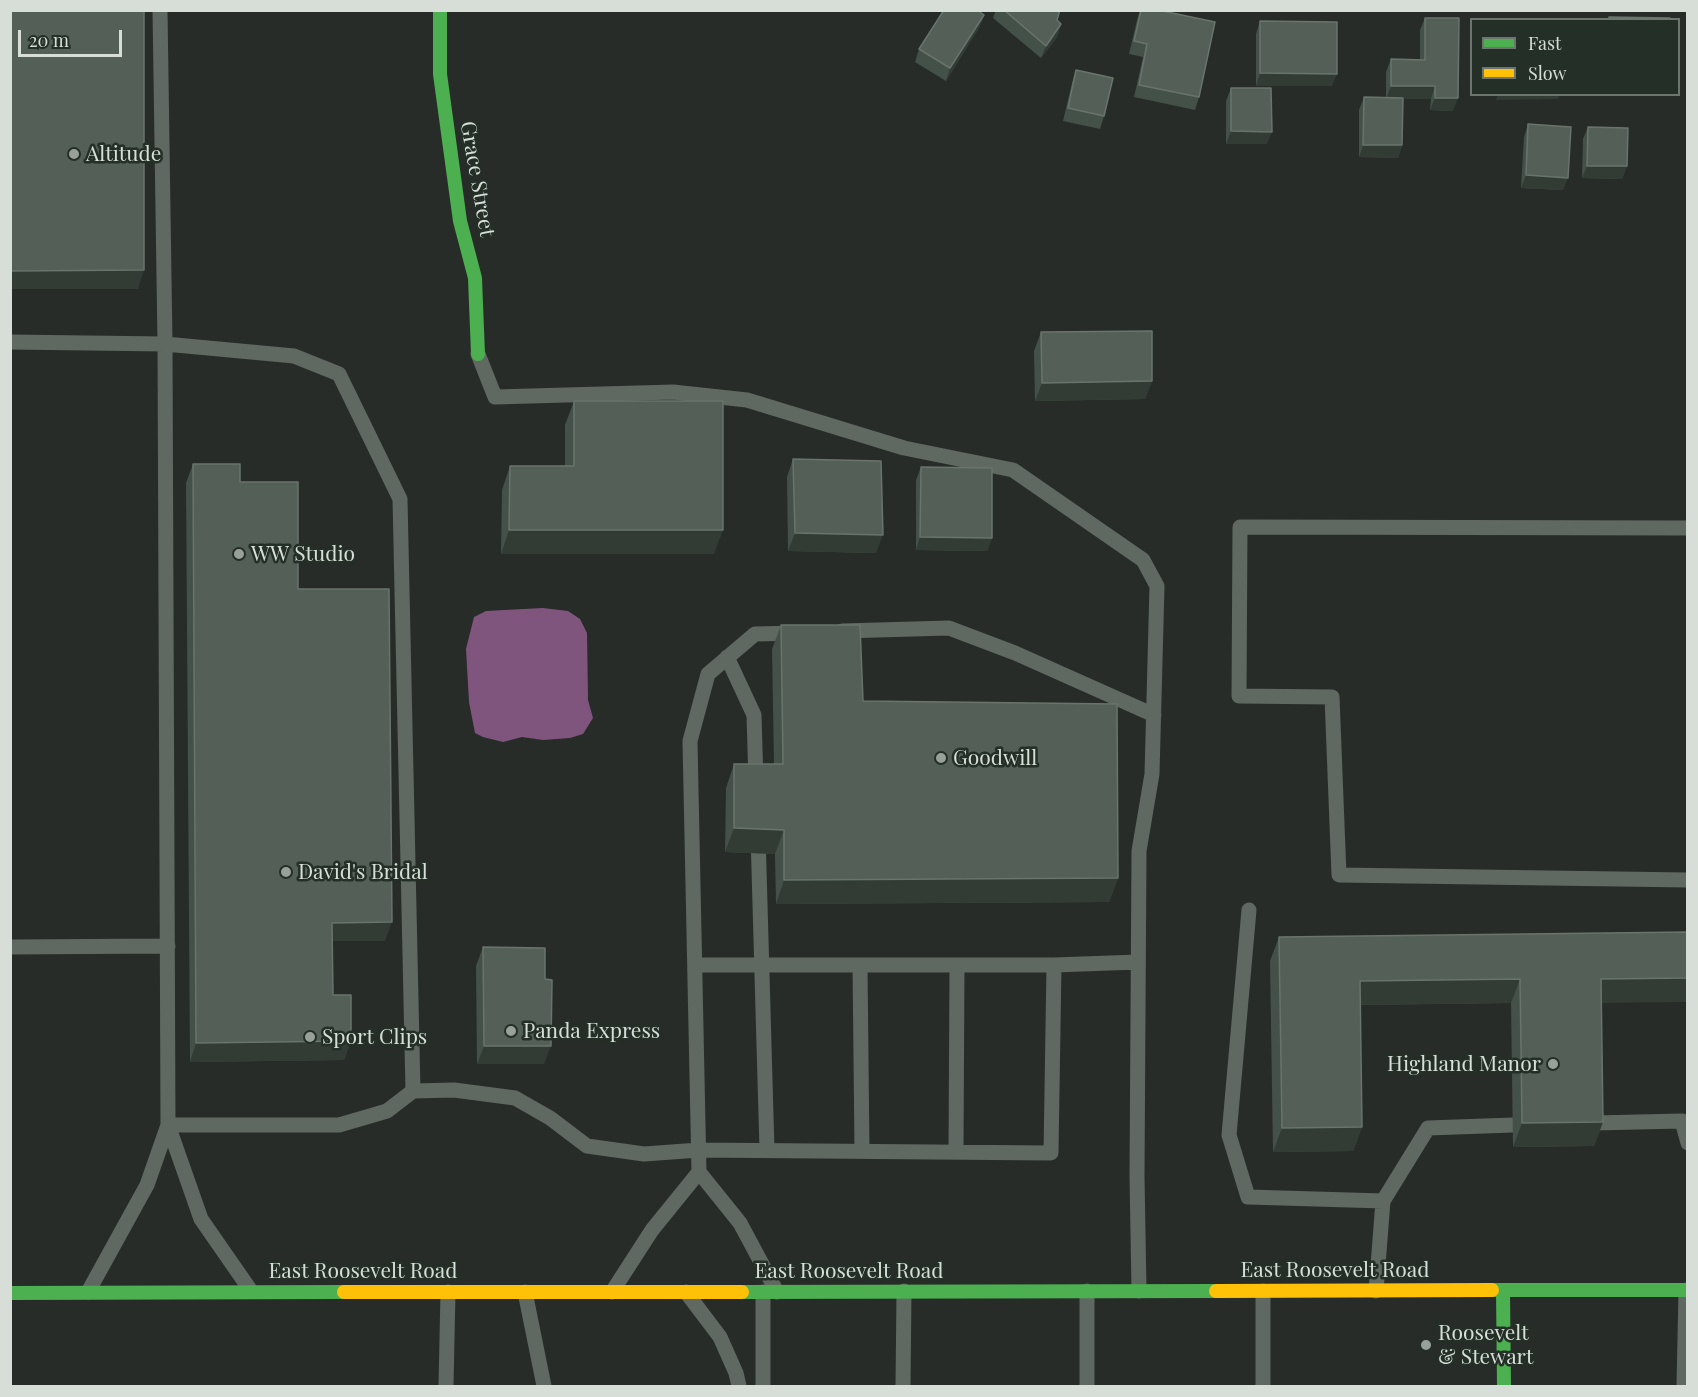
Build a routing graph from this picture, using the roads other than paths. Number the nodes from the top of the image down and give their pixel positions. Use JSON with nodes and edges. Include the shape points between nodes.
{"nodes":[{"id":1,"x":160,"y":10,"type":"edge"},
{"id":2,"x":440,"y":10,"type":"edge"},
{"id":3,"x":10,"y":342,"type":"edge"},
{"id":4,"x":165,"y":344,"type":"junction"},
{"id":5,"x":477,"y":354,"type":"joint"},
{"id":6,"x":1688,"y":528,"type":"edge"},
{"id":7,"x":727,"y":657,"type":"junction"},
{"id":8,"x":1154,"y":714,"type":"junction"},
{"id":9,"x":757,"y":799,"type":"edge"},
{"id":10,"x":757,"y":822,"type":"edge"},
{"id":11,"x":1688,"y":880,"type":"edge"},
{"id":12,"x":1249,"y":910,"type":"dead end"},
{"id":13,"x":168,"y":946,"type":"junction"},
{"id":14,"x":10,"y":947,"type":"edge"},
{"id":15,"x":1138,"y":962,"type":"junction"},
{"id":16,"x":1054,"y":964,"type":"junction"},
{"id":17,"x":695,"y":965,"type":"junction"},
{"id":18,"x":762,"y":965,"type":"junction"},
{"id":19,"x":860,"y":965,"type":"junction"},
{"id":20,"x":957,"y":965,"type":"junction"},
{"id":21,"x":413,"y":1091,"type":"junction"},
{"id":22,"x":1594,"y":1123,"type":"edge"},
{"id":23,"x":168,"y":1125,"type":"junction"},
{"id":24,"x":1513,"y":1125,"type":"dead end"},
{"id":25,"x":1688,"y":1143,"type":"edge"},
{"id":26,"x":699,"y":1150,"type":"junction"},
{"id":27,"x":767,"y":1150,"type":"junction"},
{"id":28,"x":862,"y":1151,"type":"junction"},
{"id":29,"x":956,"y":1152,"type":"junction"},
{"id":30,"x":699,"y":1172,"type":"junction"},
{"id":31,"x":1383,"y":1202,"type":"junction"},
{"id":32,"x":1503,"y":1290,"type":"junction"},
{"id":33,"x":1687,"y":1290,"type":"edge"},
{"id":34,"x":904,"y":1291,"type":"junction"},
{"id":35,"x":1139,"y":1291,"type":"junction"},
{"id":36,"x":1263,"y":1291,"type":"junction"},
{"id":37,"x":1377,"y":1291,"type":"junction"},
{"id":38,"x":448,"y":1292,"type":"junction"},
{"id":39,"x":525,"y":1292,"type":"junction"},
{"id":40,"x":612,"y":1292,"type":"junction"},
{"id":41,"x":686,"y":1292,"type":"junction"},
{"id":42,"x":770,"y":1292,"type":"junction"},
{"id":43,"x":1087,"y":1292,"type":"junction"},
{"id":44,"x":10,"y":1293,"type":"edge"},
{"id":45,"x":87,"y":1293,"type":"junction"},
{"id":46,"x":252,"y":1293,"type":"junction"},
{"id":47,"x":446,"y":1386,"type":"edge"},
{"id":48,"x":544,"y":1386,"type":"edge"},
{"id":49,"x":739,"y":1386,"type":"edge"},
{"id":50,"x":763,"y":1386,"type":"edge"},
{"id":51,"x":903,"y":1386,"type":"edge"},
{"id":52,"x":1087,"y":1386,"type":"edge"},
{"id":53,"x":1263,"y":1386,"type":"edge"},
{"id":54,"x":1504,"y":1386,"type":"edge"},
{"id":55,"x":1684,"y":1386,"type":"edge"}],
"edges":[{"from":1,"to":4,"type":"lane"},
{"from":2,"to":5,"type":"main road","name":"Grace Street","via":[[440,74],[460,221],[475,278]]},
{"from":3,"to":4,"type":"lane"},
{"from":4,"to":13,"type":"lane"},
{"from":4,"to":21,"type":"lane","via":[[294,356],[339,374],[400,499]]},
{"from":5,"to":8,"type":"lane","via":[[495,397],[673,392],[747,400],[904,448],[1013,470],[1143,560],[1157,586]]},
{"from":6,"to":11,"type":"lane","via":[[1240,526],[1239,696],[1332,697],[1339,875]]},
{"from":7,"to":8,"type":"lane","via":[[755,634],[949,628]]},
{"from":7,"to":9,"type":"lane","via":[[754,716]]},
{"from":7,"to":17,"type":"lane","via":[[708,674],[690,741]]},
{"from":8,"to":15,"type":"lane","via":[[1152,774],[1139,851]]},
{"from":10,"to":18,"type":"lane"},
{"from":12,"to":31,"type":"lane","via":[[1229,1135],[1248,1197]]},
{"from":13,"to":14,"type":"lane"},
{"from":13,"to":23,"type":"lane"},
{"from":15,"to":16,"type":"lane"},
{"from":15,"to":35,"type":"lane"},
{"from":16,"to":20,"type":"lane"},
{"from":16,"to":29,"type":"lane","via":[[1051,1153]]},
{"from":17,"to":18,"type":"lane"},
{"from":17,"to":26,"type":"lane"},
{"from":18,"to":19,"type":"lane"},
{"from":18,"to":27,"type":"lane"},
{"from":19,"to":20,"type":"lane"},
{"from":19,"to":28,"type":"lane"},
{"from":20,"to":29,"type":"lane"},
{"from":21,"to":23,"type":"lane","via":[[387,1111],[339,1125]]},
{"from":21,"to":26,"type":"lane","via":[[454,1090],[515,1098],[587,1146],[644,1154]]},
{"from":22,"to":25,"type":"lane","via":[[1682,1121]]},
{"from":23,"to":45,"type":"lane","via":[[147,1185]]},
{"from":23,"to":46,"type":"lane","via":[[201,1219]]},
{"from":24,"to":31,"type":"lane","via":[[1428,1128]]},
{"from":26,"to":27,"type":"lane"},
{"from":26,"to":30,"type":"lane"},
{"from":27,"to":28,"type":"lane"},
{"from":28,"to":29,"type":"lane"},
{"from":30,"to":40,"type":"lane","via":[[652,1230]]},
{"from":30,"to":42,"type":"lane","via":[[740,1223]]},
{"from":31,"to":37,"type":"lane"},
{"from":32,"to":33,"type":"main road","name":"East Roosevelt Road"},
{"from":32,"to":37,"type":"main road","name":"East Roosevelt Road"},
{"from":32,"to":54,"type":"main road"},
{"from":33,"to":55,"type":"lane"},
{"from":34,"to":42,"type":"main road","name":"East Roosevelt Road"},
{"from":34,"to":43,"type":"main road","name":"East Roosevelt Road"},
{"from":34,"to":51,"type":"lane"},
{"from":35,"to":36,"type":"main road","name":"East Roosevelt Road"},
{"from":35,"to":43,"type":"main road","name":"East Roosevelt Road"},
{"from":36,"to":37,"type":"main road","name":"East Roosevelt Road"},
{"from":36,"to":53,"type":"lane"},
{"from":38,"to":39,"type":"main road","name":"East Roosevelt Road"},
{"from":38,"to":46,"type":"main road","name":"East Roosevelt Road"},
{"from":38,"to":47,"type":"lane"},
{"from":39,"to":40,"type":"main road","name":"East Roosevelt Road"},
{"from":39,"to":48,"type":"lane"},
{"from":40,"to":41,"type":"main road","name":"East Roosevelt Road"},
{"from":41,"to":42,"type":"main road","name":"East Roosevelt Road"},
{"from":41,"to":49,"type":"lane","via":[[720,1336]]},
{"from":42,"to":50,"type":"lane"},
{"from":43,"to":52,"type":"lane"},
{"from":44,"to":45,"type":"main road","name":"East Roosevelt Road"},
{"from":45,"to":46,"type":"main road","name":"East Roosevelt Road"}]}
